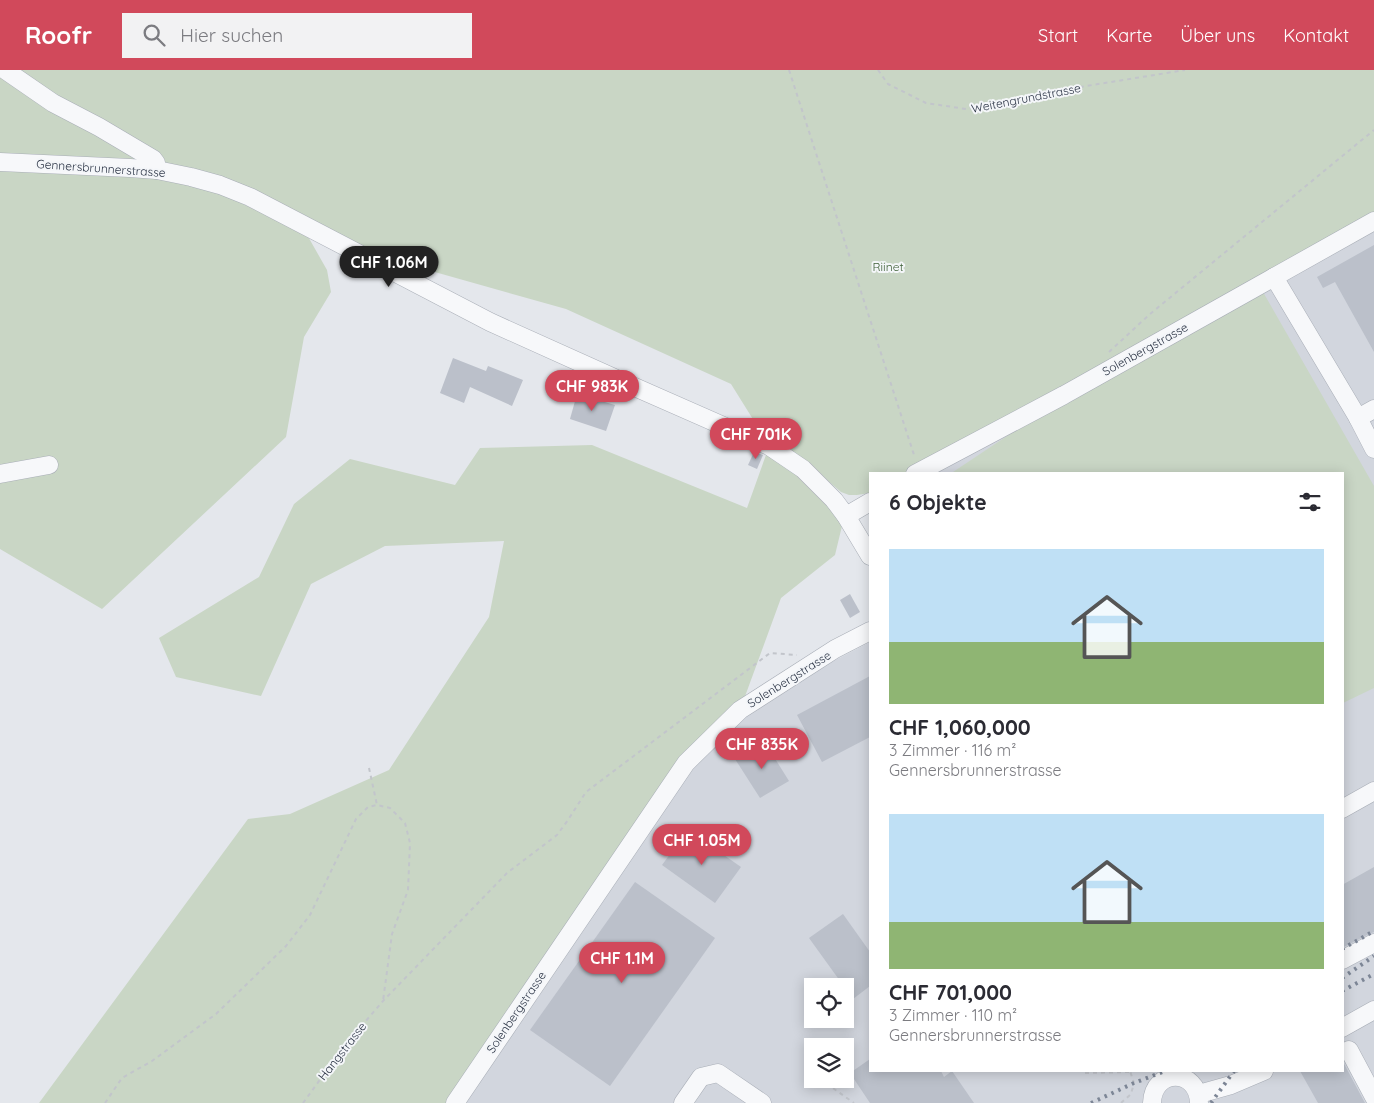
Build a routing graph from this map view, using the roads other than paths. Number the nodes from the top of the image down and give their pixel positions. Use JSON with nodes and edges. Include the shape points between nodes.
{"nodes":[{"id":1,"x":5,"y":70,"type":"edge"},
{"id":2,"x":0,"y":162,"type":"edge"},
{"id":3,"x":156,"y":170,"type":"junction"},
{"id":4,"x":1374,"y":221,"type":"edge"},
{"id":5,"x":1274,"y":277,"type":"junction"},
{"id":6,"x":1374,"y":409,"type":"edge"},
{"id":7,"x":1358,"y":418,"type":"junction"},
{"id":8,"x":1374,"y":449,"type":"edge"},
{"id":9,"x":49,"y":465,"type":"dead end"},
{"id":10,"x":917,"y":472,"type":"edge"},
{"id":11,"x":0,"y":474,"type":"edge"},
{"id":12,"x":869,"y":503,"type":"edge"},
{"id":13,"x":846,"y":516,"type":"junction"},
{"id":14,"x":869,"y":554,"type":"edge"},
{"id":15,"x":869,"y":632,"type":"edge"},
{"id":16,"x":1374,"y":791,"type":"edge"},
{"id":17,"x":1344,"y":808,"type":"edge"},
{"id":18,"x":1374,"y":943,"type":"edge"},
{"id":19,"x":1344,"y":959,"type":"edge"},
{"id":20,"x":1374,"y":1010,"type":"edge"},
{"id":21,"x":1344,"y":1027,"type":"edge"},
{"id":22,"x":1349,"y":1050,"type":"dead end"},
{"id":23,"x":1262,"y":1072,"type":"edge"},
{"id":24,"x":1164,"y":1075,"type":"edge"},
{"id":25,"x":1374,"y":1097,"type":"edge"},
{"id":26,"x":1199,"y":1099,"type":"edge"},
{"id":27,"x":455,"y":1103,"type":"edge"},
{"id":28,"x":683,"y":1103,"type":"edge"},
{"id":29,"x":762,"y":1103,"type":"edge"},
{"id":30,"x":1151,"y":1103,"type":"edge"}],
"edges":[{"from":1,"to":3,"type":"street","via":[[53,103],[147,155],[156,163]]},
{"from":2,"to":3,"type":"street","name":"Gennersbrunnerstrasse"},
{"from":3,"to":13,"type":"street","name":"Gennersbrunnerstrasse","via":[[220,185],[250,197],[490,322],[769,446],[803,469]]},
{"from":4,"to":5,"type":"street","name":"Solenbergstrasse"},
{"from":5,"to":7,"type":"street"},
{"from":5,"to":10,"type":"street","name":"Solenbergstrasse","via":[[1064,395]]},
{"from":6,"to":7,"type":"street"},
{"from":7,"to":8,"type":"street"},
{"from":9,"to":11,"type":"street"},
{"from":12,"to":13,"type":"street"},
{"from":13,"to":14,"type":"street","name":"Gennersbrunnerstrasse"},
{"from":15,"to":27,"type":"street","name":"Solenbergstrasse","via":[[835,649],[740,710],[686,763]]},
{"from":16,"to":17,"type":"street"},
{"from":18,"to":19,"type":"street"},
{"from":20,"to":21,"type":"street"},
{"from":22,"to":25,"type":"street"},
{"from":23,"to":26,"type":"street"},
{"from":24,"to":26,"type":"street","via":[[1186,1079],[1196,1088]]},
{"from":24,"to":30,"type":"street","via":[[1155,1088]]},
{"from":28,"to":29,"type":"street","via":[[701,1077],[718,1073]]}]}
